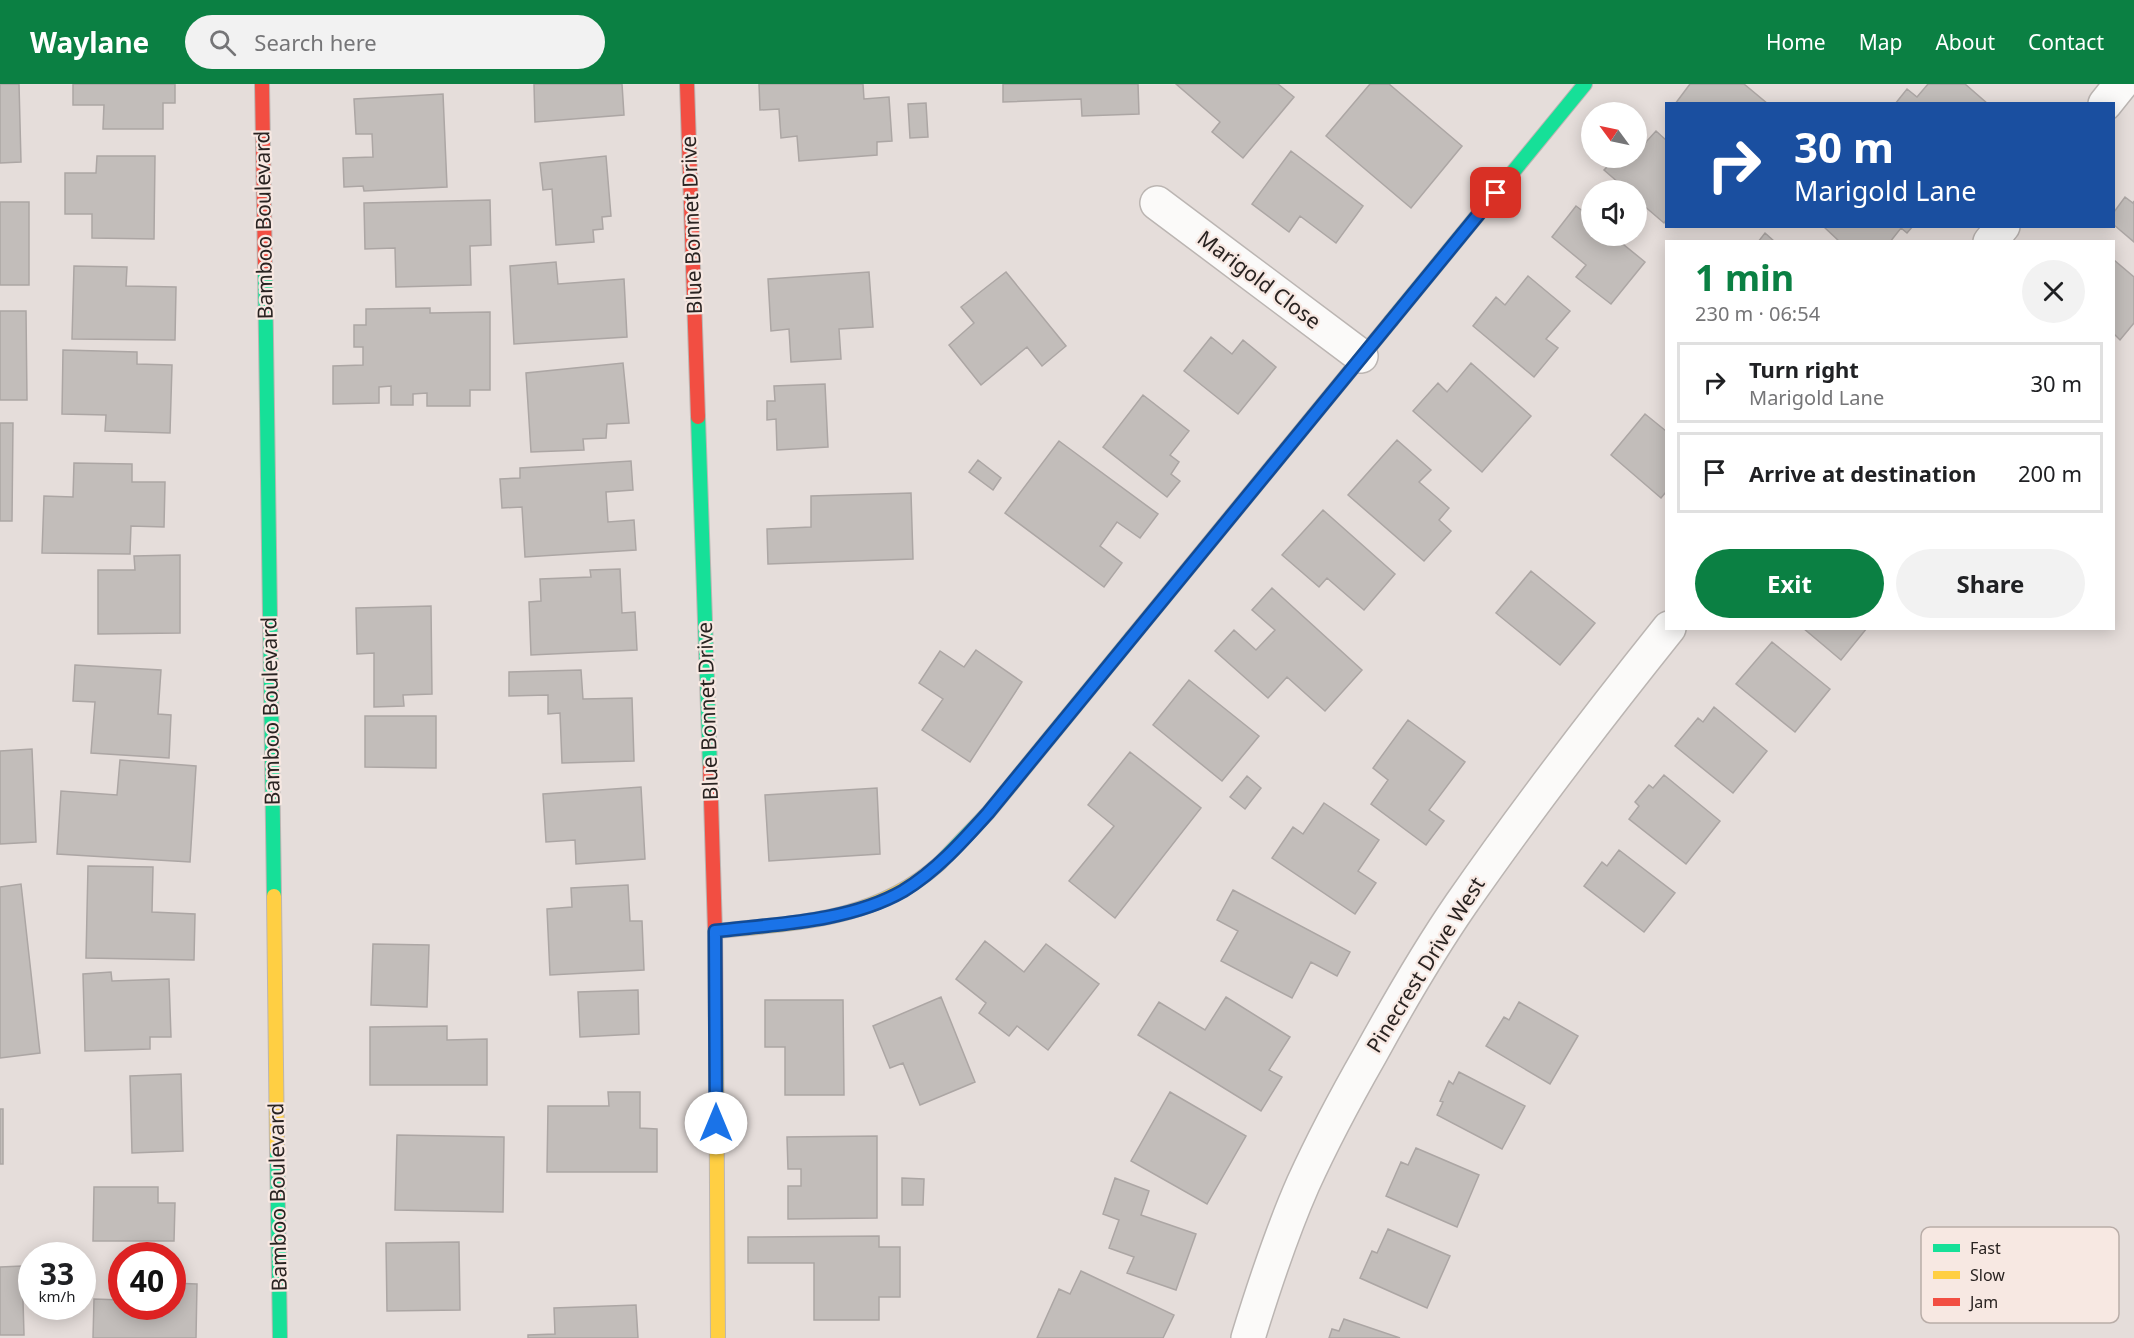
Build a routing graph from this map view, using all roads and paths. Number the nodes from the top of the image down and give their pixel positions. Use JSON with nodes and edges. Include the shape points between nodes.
{"nodes":[{"id":1,"x":262,"y":84,"type":"edge"},
{"id":2,"x":687,"y":84,"type":"edge"},
{"id":3,"x":1586,"y":84,"type":"edge"},
{"id":4,"x":2121,"y":84,"type":"edge"},
{"id":5,"x":2107,"y":102,"type":"edge"},
{"id":6,"x":1157,"y":203,"type":"dead end"},
{"id":7,"x":2001,"y":228,"type":"edge"},
{"id":8,"x":1992,"y":240,"type":"edge"},
{"id":9,"x":1361,"y":356,"type":"junction"},
{"id":10,"x":1667,"y":630,"type":"edge"},
{"id":11,"x":715,"y":931,"type":"junction"},
{"id":12,"x":280,"y":1338,"type":"edge"},
{"id":13,"x":718,"y":1338,"type":"edge"},
{"id":14,"x":1248,"y":1338,"type":"edge"}],
"edges":[{"from":1,"to":12,"type":"street","name":"Bamboo Boulevard"},
{"from":2,"to":11,"type":"street","name":"Blue Bonnet Drive"},
{"from":3,"to":9,"type":"street"},
{"from":4,"to":5,"type":"street"},
{"from":6,"to":9,"type":"street","name":"Marigold Close"},
{"from":7,"to":8,"type":"street"},
{"from":9,"to":11,"type":"street","via":[[952,852],[903,890],[864,908]]},
{"from":10,"to":14,"type":"street","name":"Pinecrest Drive West","via":[[1460,905],[1400,1001],[1304,1184],[1268,1273]]},
{"from":11,"to":13,"type":"street","name":"Blue Bonnet Drive"}]}
